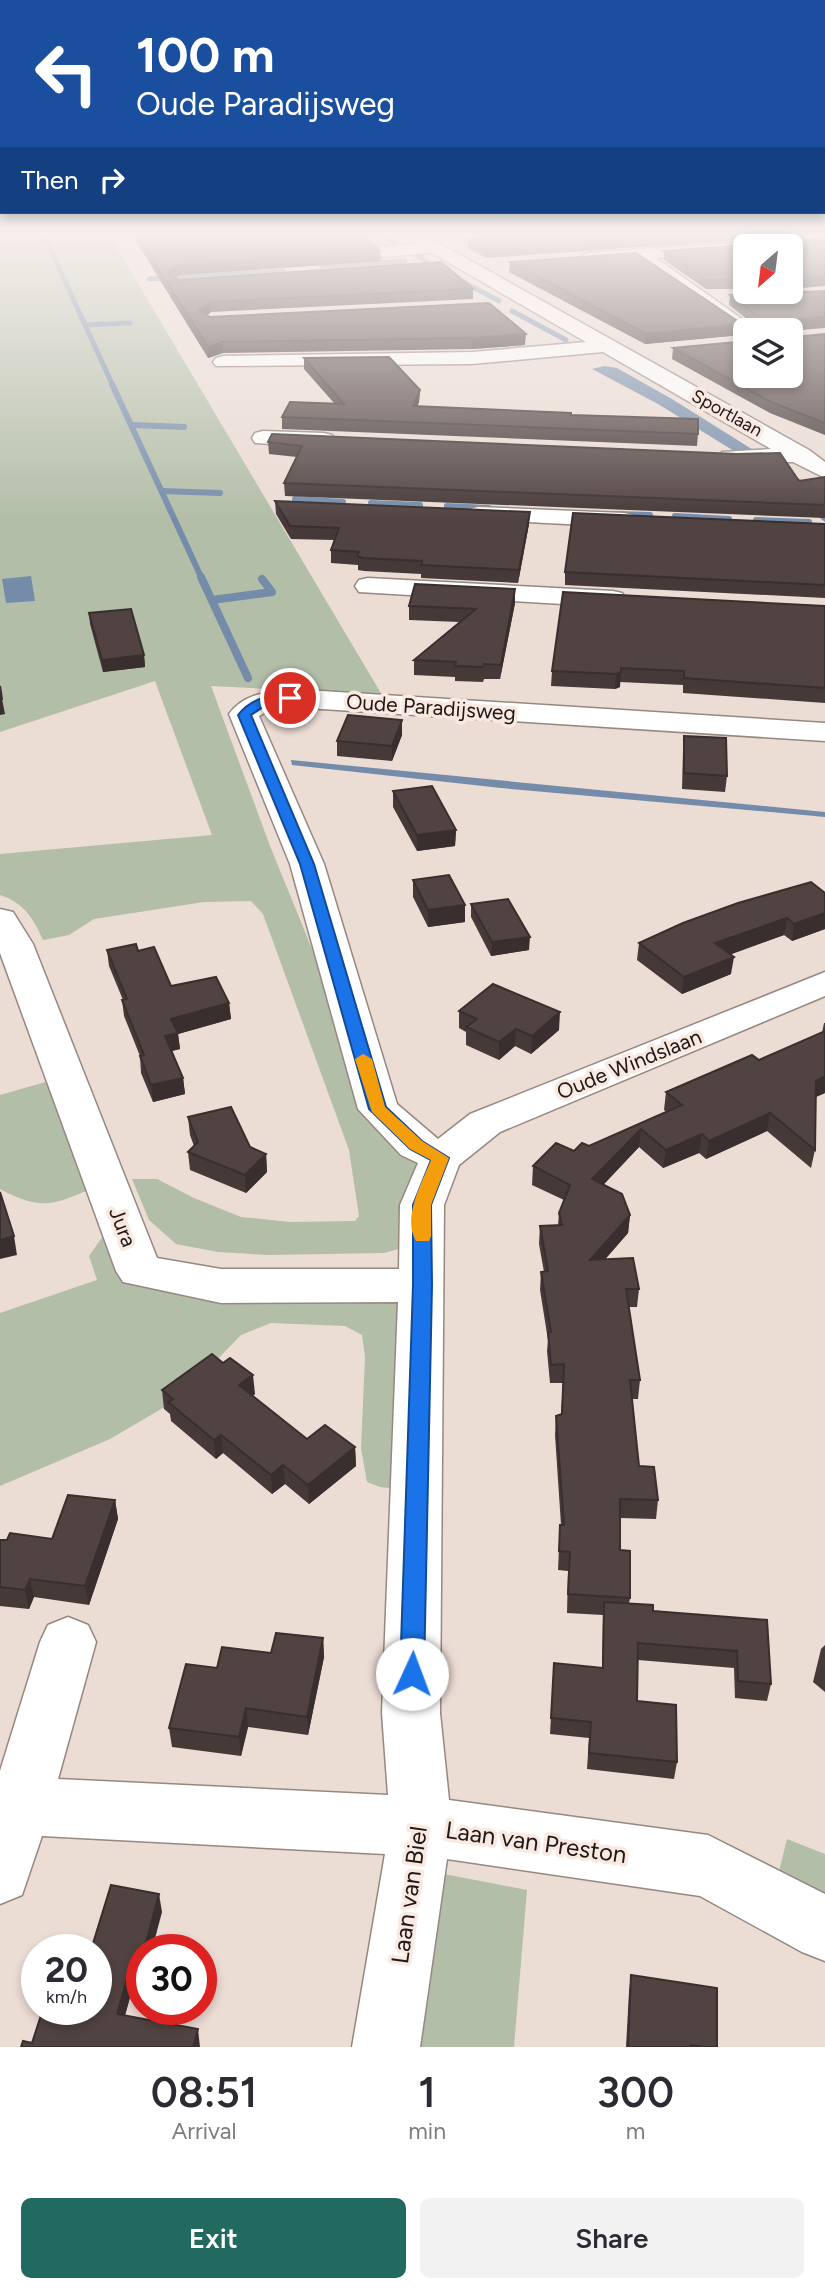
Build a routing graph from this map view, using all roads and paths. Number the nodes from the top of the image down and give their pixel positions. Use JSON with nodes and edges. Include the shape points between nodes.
{"nodes":[{"id":1,"x":576,"y":329,"type":"edge"},
{"id":2,"x":615,"y":350,"type":"junction"},
{"id":3,"x":650,"y":352,"type":"edge"},
{"id":4,"x":223,"y":362,"type":"dead end"},
{"id":5,"x":263,"y":438,"type":"dead end"},
{"id":6,"x":346,"y":441,"type":"edge"},
{"id":7,"x":708,"y":456,"type":"edge"},
{"id":8,"x":815,"y":461,"type":"edge"},
{"id":9,"x":456,"y":513,"type":"edge"},
{"id":10,"x":648,"y":521,"type":"edge"},
{"id":11,"x":368,"y":586,"type":"dead end"},
{"id":12,"x":631,"y":600,"type":"edge"},
{"id":13,"x":825,"y":732,"type":"edge"},
{"id":14,"x":0,"y":920,"type":"edge"},
{"id":15,"x":825,"y":983,"type":"edge"},
{"id":16,"x":441,"y":1158,"type":"junction"},
{"id":17,"x":422,"y":1285,"type":"junction"},
{"id":18,"x":68,"y":1642,"type":"dead end"},
{"id":19,"x":21,"y":1806,"type":"junction"},
{"id":20,"x":421,"y":1826,"type":"junction"},
{"id":21,"x":0,"y":1873,"type":"edge"},
{"id":22,"x":825,"y":1928,"type":"edge"},
{"id":23,"x":386,"y":2047,"type":"edge"}],
"edges":[{"from":1,"to":2,"type":"street","name":"Sportlaan"},
{"from":2,"to":3,"type":"street"},
{"from":2,"to":4,"type":"street"},
{"from":2,"to":8,"type":"street","name":"Sportlaan"},
{"from":5,"to":6,"type":"street"},
{"from":7,"to":8,"type":"street"},
{"from":9,"to":10,"type":"street"},
{"from":11,"to":12,"type":"street"},
{"from":13,"to":16,"type":"street","name":"Oude Paradijsweg","via":[[290,698],[252,706],[244,715],[307,864],[378,1109],[416,1145]]},
{"from":14,"to":17,"type":"street","name":"Jura","via":[[15,944],[139,1271],[221,1286]]},
{"from":15,"to":16,"type":"street","name":"Oude Windslaan","via":[[485,1123]]},
{"from":16,"to":17,"type":"street","name":"Laan van Biel","via":[[422,1205]]},
{"from":17,"to":20,"type":"street","name":"Laan van Biel","via":[[411,1713]]},
{"from":18,"to":19,"type":"street"},
{"from":19,"to":20,"type":"street","name":"Laan van Preston"},
{"from":19,"to":21,"type":"street"},
{"from":20,"to":22,"type":"street","name":"Laan van Preston","via":[[708,1866]]},
{"from":20,"to":23,"type":"street","name":"Laan van Biel"}]}
